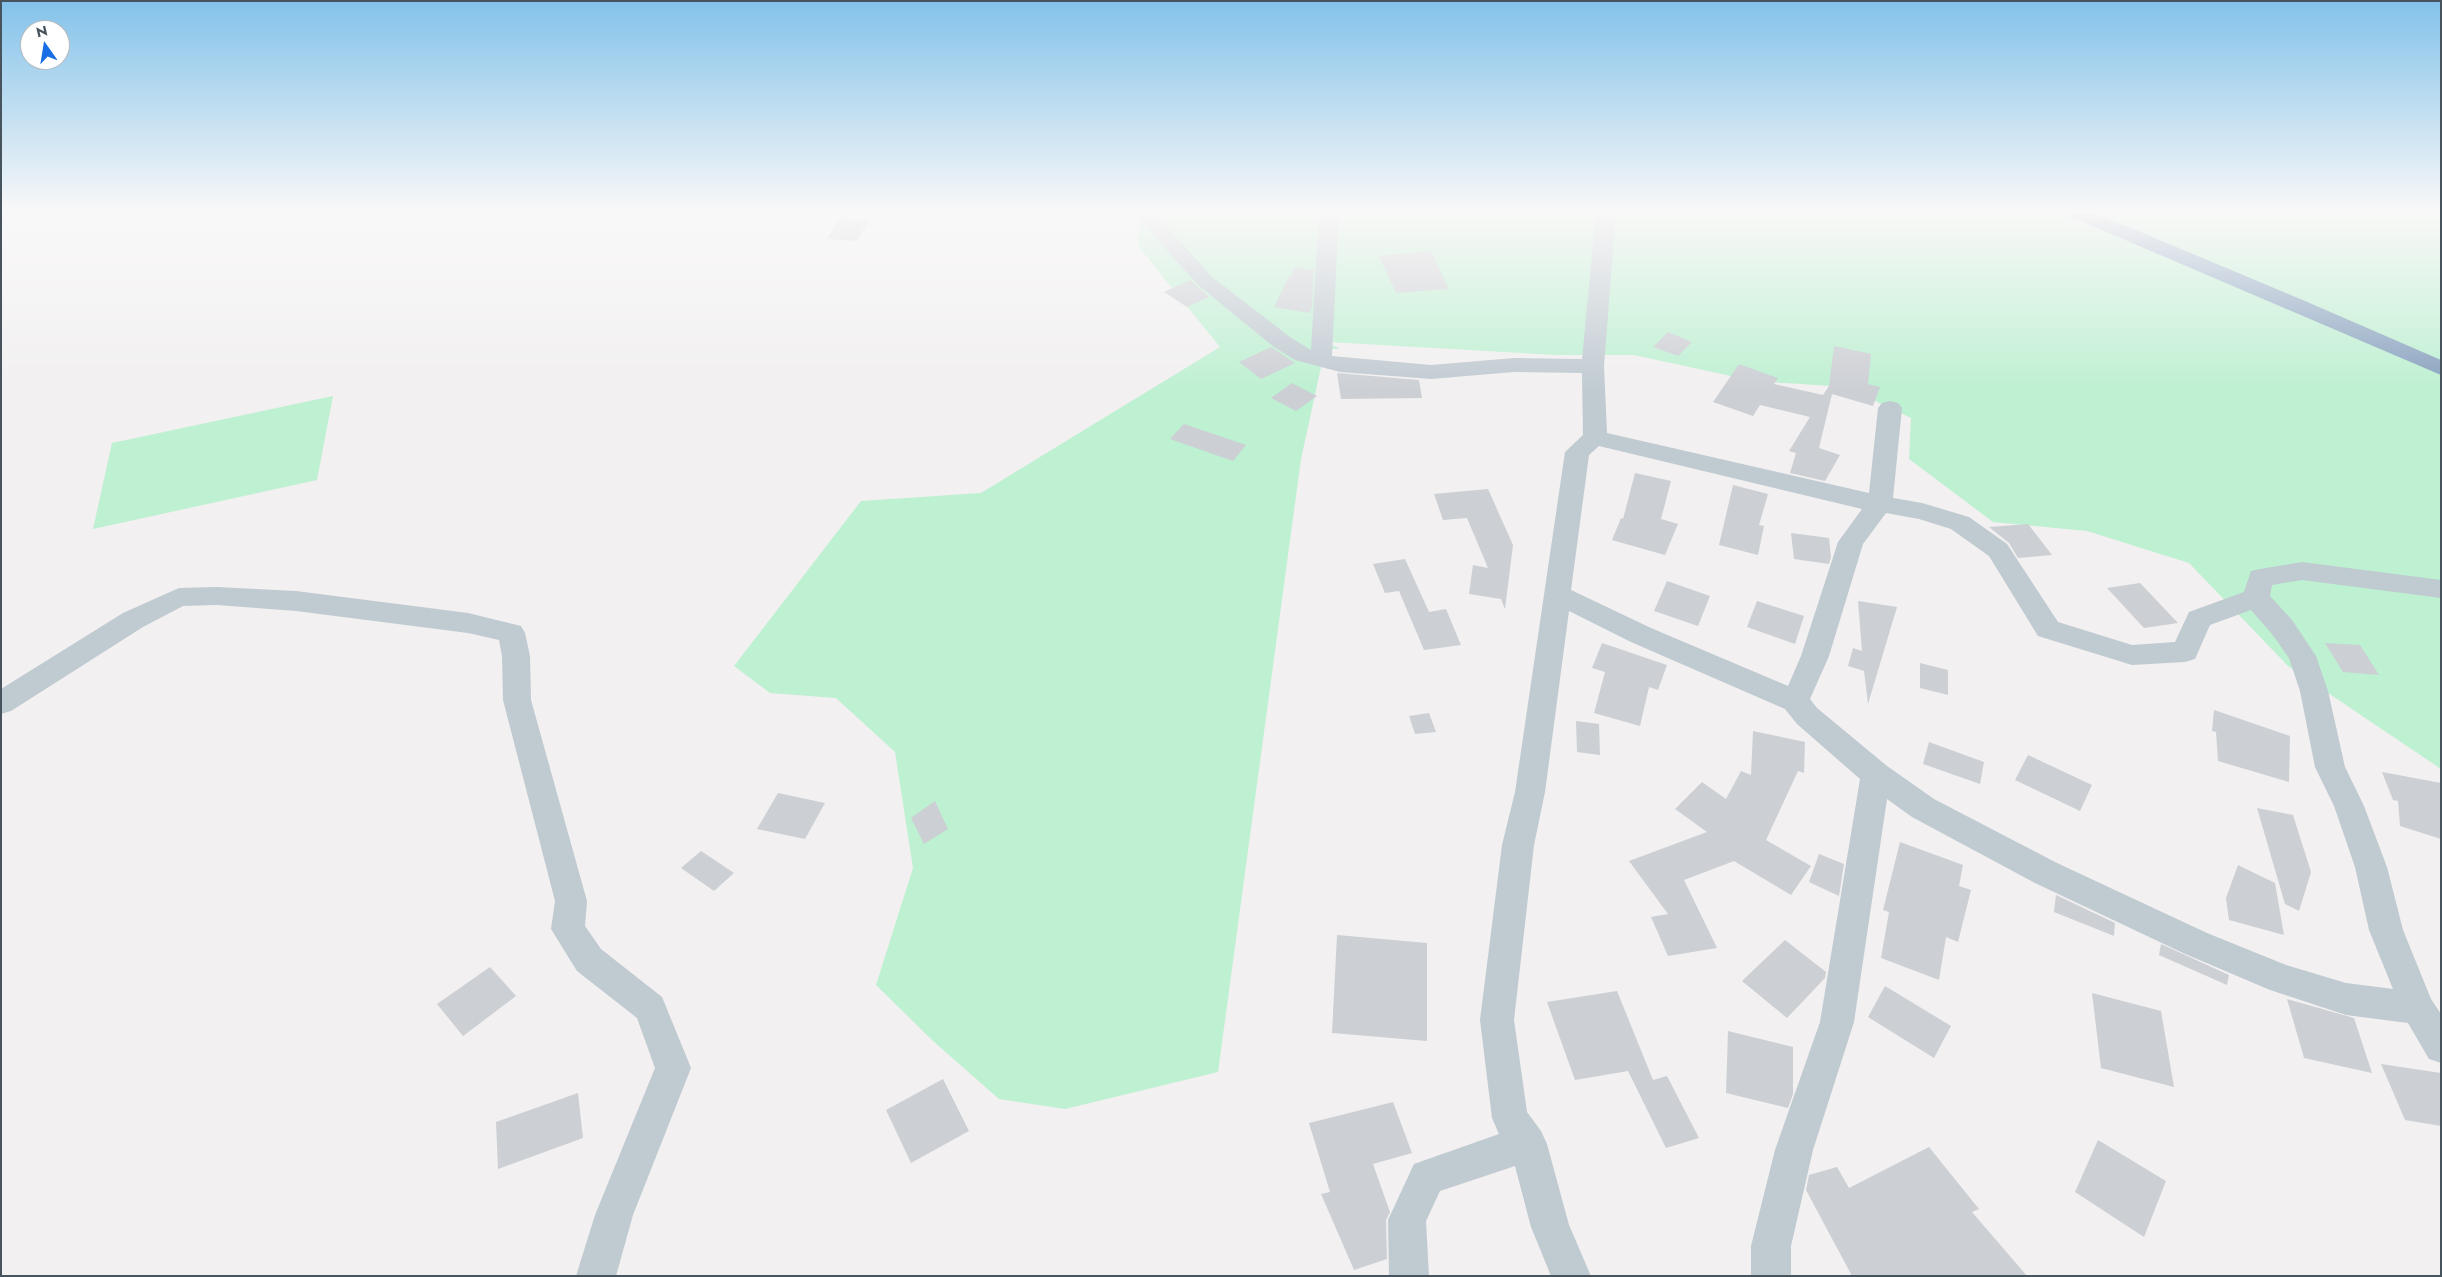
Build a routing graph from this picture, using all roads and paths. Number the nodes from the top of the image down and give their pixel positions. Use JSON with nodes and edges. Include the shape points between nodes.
{"nodes":[{"id":1,"x":1196,"y":272,"type":"edge"},
{"id":2,"x":1326,"y":272,"type":"edge"},
{"id":3,"x":1601,"y":272,"type":"edge"},
{"id":4,"x":2220,"y":272,"type":"edge"},
{"id":5,"x":1321,"y":360,"type":"junction"},
{"id":6,"x":1594,"y":366,"type":"junction"},
{"id":7,"x":2441,"y":368,"type":"edge"},
{"id":8,"x":1890,"y":408,"type":"dead end"},
{"id":9,"x":1595,"y":438,"type":"junction"},
{"id":10,"x":1880,"y":503,"type":"junction"},
{"id":11,"x":2441,"y":589,"type":"edge"},
{"id":12,"x":1559,"y":595,"type":"junction"},
{"id":13,"x":2256,"y":598,"type":"junction"},
{"id":14,"x":1795,"y":701,"type":"junction"},
{"id":15,"x":1,"y":703,"type":"edge"},
{"id":16,"x":1876,"y":775,"type":"junction"},
{"id":17,"x":2418,"y":1008,"type":"junction"},
{"id":18,"x":2441,"y":1047,"type":"edge"},
{"id":19,"x":1528,"y":1144,"type":"junction"},
{"id":20,"x":596,"y":1276,"type":"edge"},
{"id":21,"x":1409,"y":1276,"type":"edge"},
{"id":22,"x":1571,"y":1276,"type":"edge"},
{"id":23,"x":1772,"y":1276,"type":"edge"}],
"edges":[{"from":1,"to":5,"type":"street","via":[[1282,342],[1303,355]]},
{"from":2,"to":5,"type":"street"},
{"from":3,"to":6,"type":"street"},
{"from":4,"to":7,"type":"highway"},
{"from":5,"to":6,"type":"street","via":[[1340,365],[1432,372],[1514,365]]},
{"from":6,"to":9,"type":"street"},
{"from":8,"to":10,"type":"street"},
{"from":9,"to":10,"type":"street","via":[[1842,497]]},
{"from":9,"to":12,"type":"street","via":[[1578,452]]},
{"from":10,"to":13,"type":"street","via":[[1960,523],[1998,550],[2048,629],[2132,655],[2185,652],[2199,620]]},
{"from":10,"to":14,"type":"street","via":[[1851,542],[1815,656]]},
{"from":11,"to":13,"type":"street","via":[[2302,571],[2260,578]]},
{"from":12,"to":14,"type":"street","via":[[1641,635]]},
{"from":12,"to":19,"type":"street","via":[[1530,792],[1518,845],[1497,1020],[1510,1118]]},
{"from":13,"to":17,"type":"street","via":[[2302,656],[2314,691],[2330,767],[2349,806],[2371,867],[2386,930]]},
{"from":14,"to":16,"type":"street","via":[[1807,716]]},
{"from":15,"to":20,"type":"street","via":[[133,620],[179,597],[296,601],[468,623],[511,633],[516,656],[517,700],[571,901],[568,929],[589,960],[650,1008],[673,1068],[614,1215]]},
{"from":16,"to":17,"type":"street","via":[[1923,808],[2046,873],[2195,943],[2282,979],[2346,999]]},
{"from":16,"to":23,"type":"street","via":[[1837,1022],[1794,1150],[1771,1246]]},
{"from":17,"to":18,"type":"street"},
{"from":19,"to":21,"type":"street","via":[[1427,1177],[1407,1220]]},
{"from":19,"to":22,"type":"street","via":[[1550,1227]]}]}
